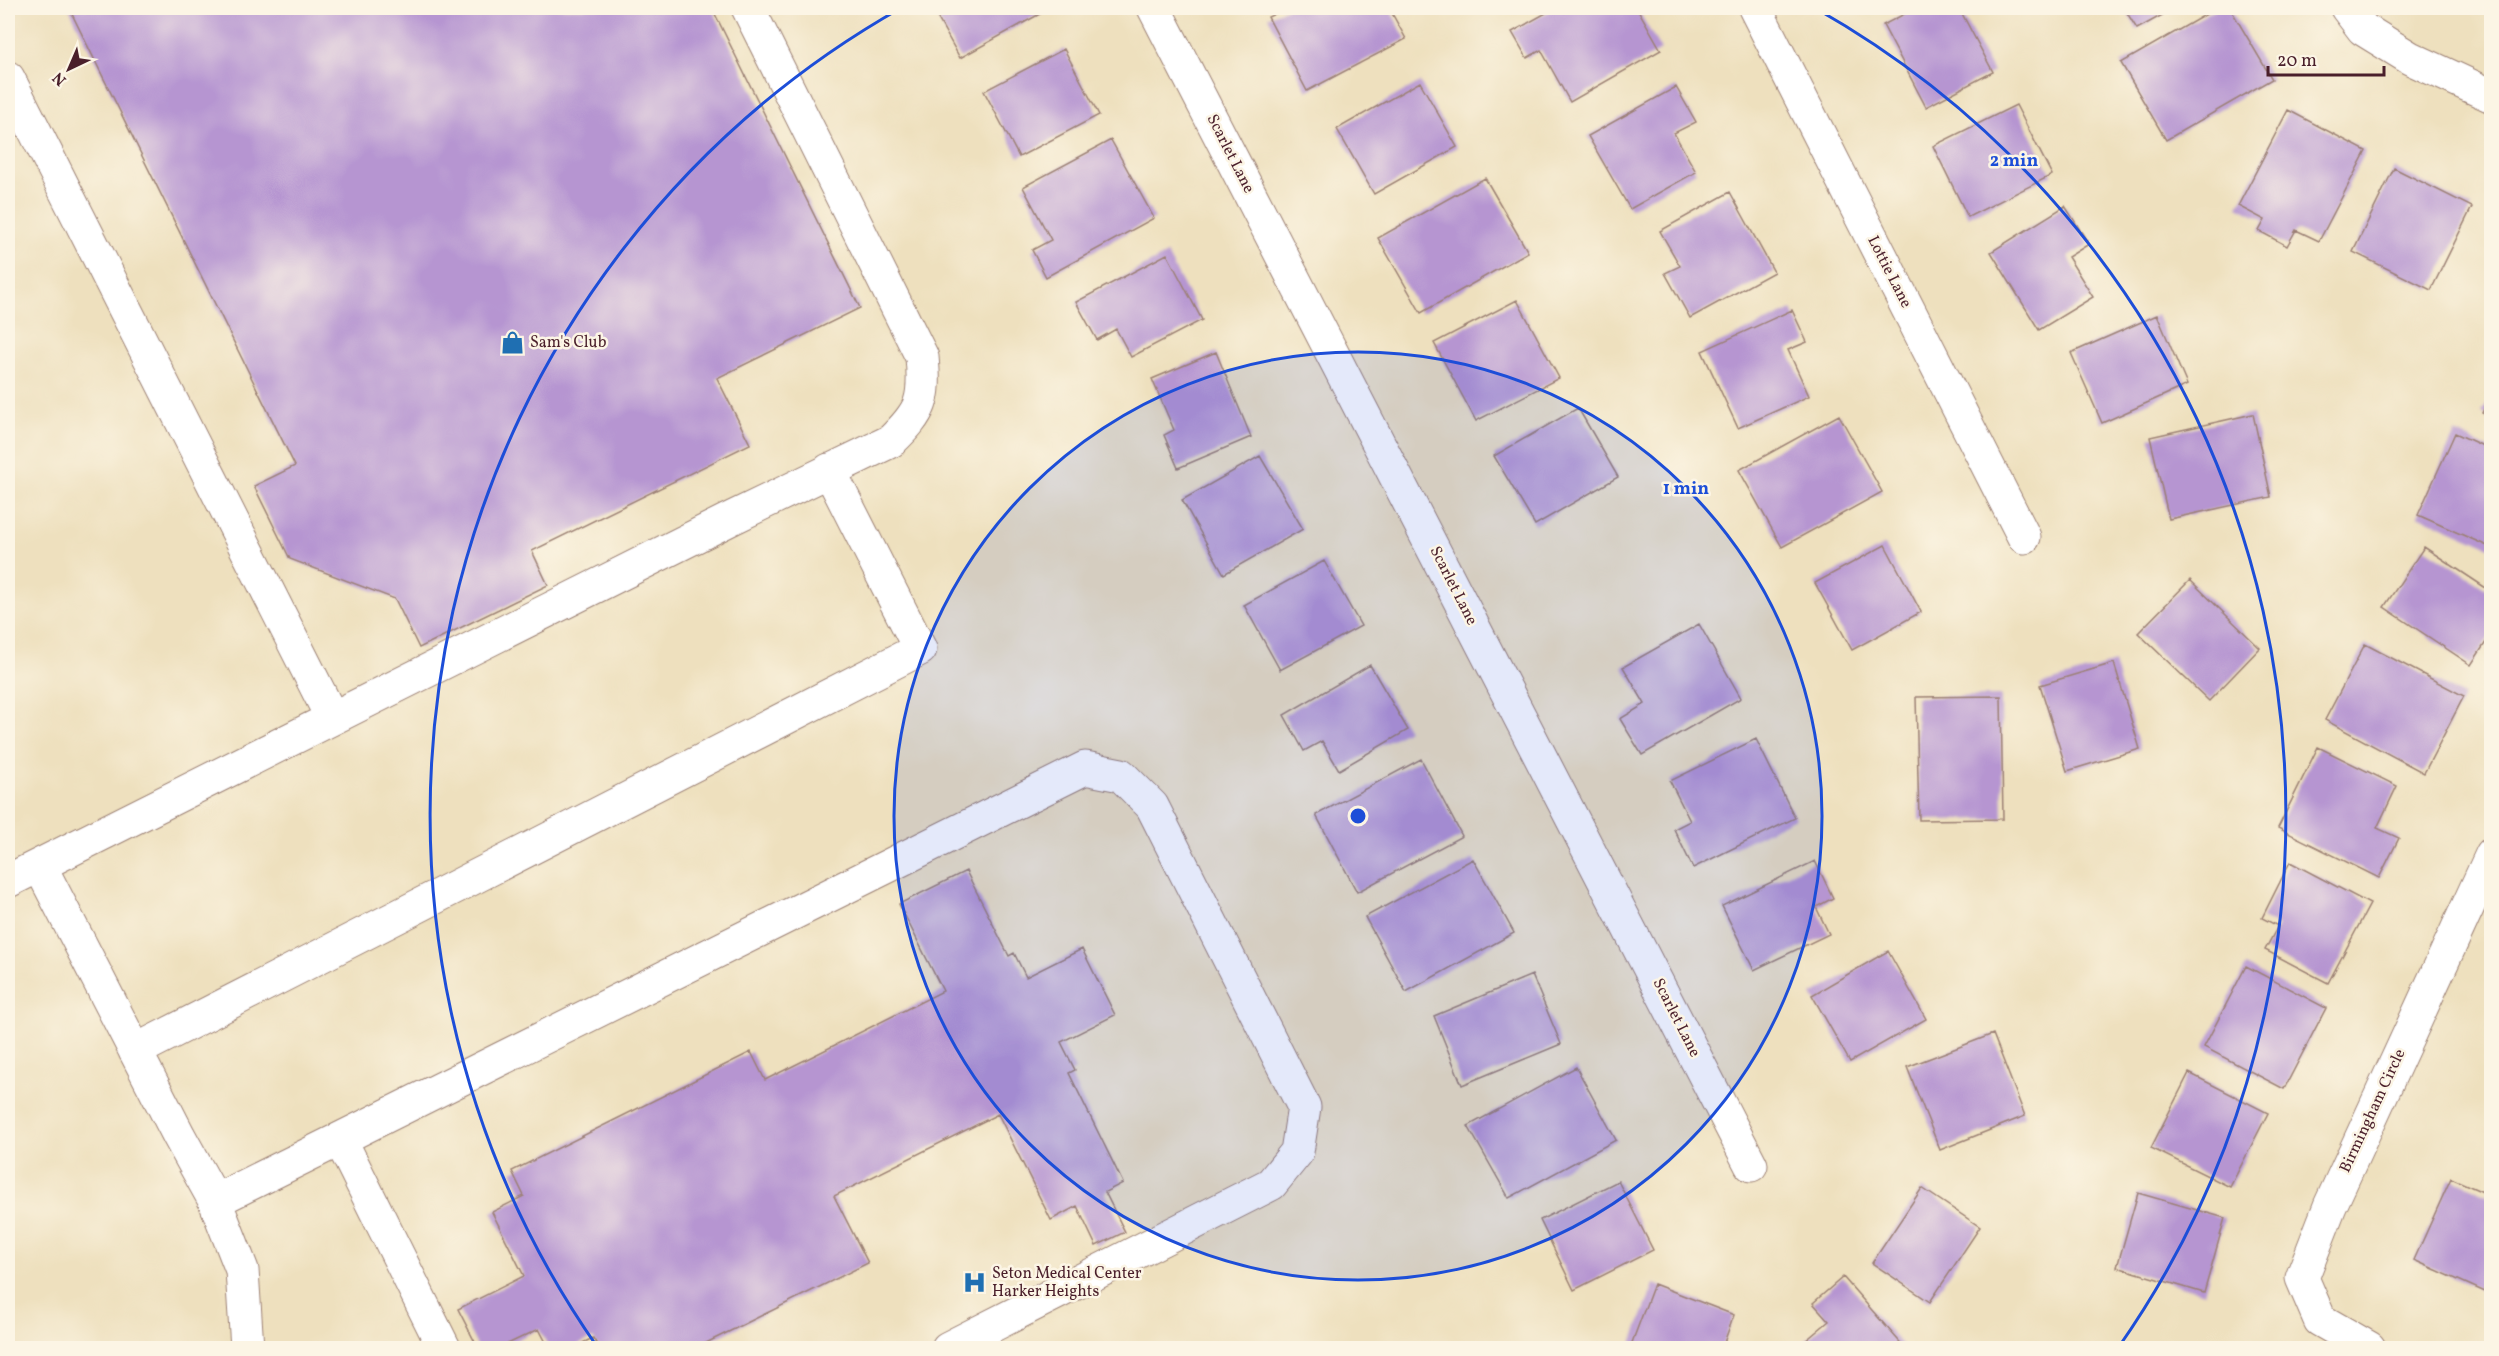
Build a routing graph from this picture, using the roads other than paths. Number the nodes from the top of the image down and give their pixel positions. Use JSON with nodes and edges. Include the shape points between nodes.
{"nodes":[{"id":1,"x":748,"y":8,"type":"edge"},
{"id":2,"x":1154,"y":8,"type":"edge"},
{"id":3,"x":1755,"y":8,"type":"edge"},
{"id":4,"x":2347,"y":8,"type":"edge"},
{"id":5,"x":8,"y":78,"type":"edge"},
{"id":6,"x":2492,"y":96,"type":"edge"},
{"id":7,"x":829,"y":470,"type":"junction"},
{"id":8,"x":2024,"y":537,"type":"dead end"},
{"id":9,"x":332,"y":718,"type":"junction"},
{"id":10,"x":2492,"y":854,"type":"edge"},
{"id":11,"x":40,"y":866,"type":"junction"},
{"id":12,"x":8,"y":881,"type":"edge"},
{"id":13,"x":135,"y":1052,"type":"junction"},
{"id":14,"x":340,"y":1139,"type":"junction"},
{"id":15,"x":1751,"y":1165,"type":"dead end"},
{"id":16,"x":215,"y":1201,"type":"junction"},
{"id":17,"x":246,"y":1348,"type":"edge"},
{"id":18,"x":444,"y":1348,"type":"edge"},
{"id":19,"x":948,"y":1348,"type":"edge"},
{"id":20,"x":2369,"y":1348,"type":"edge"}],
"edges":[{"from":1,"to":7,"type":"street","via":[[922,357],[925,382],[921,406],[907,426],[891,441]]},
{"from":2,"to":15,"type":"street","name":"Scarlet Lane"},
{"from":3,"to":8,"type":"street","name":"Lottie Lane"},
{"from":4,"to":6,"type":"street","via":[[2363,29],[2410,58]]},
{"from":5,"to":9,"type":"street"},
{"from":7,"to":9,"type":"street"},
{"from":7,"to":13,"type":"street","via":[[920,649]]},
{"from":9,"to":11,"type":"street"},
{"from":10,"to":20,"type":"street","name":"Birmingham Circle","via":[[2330,1206],[2302,1278],[2320,1320]]},
{"from":11,"to":12,"type":"street"},
{"from":11,"to":13,"type":"street"},
{"from":13,"to":16,"type":"street"},
{"from":14,"to":16,"type":"street"},
{"from":14,"to":18,"type":"street"},
{"from":14,"to":19,"type":"street","via":[[1085,768],[1121,775],[1152,806],[1304,1107],[1297,1152],[1271,1184]]},
{"from":16,"to":17,"type":"street","via":[[242,1270]]}]}
